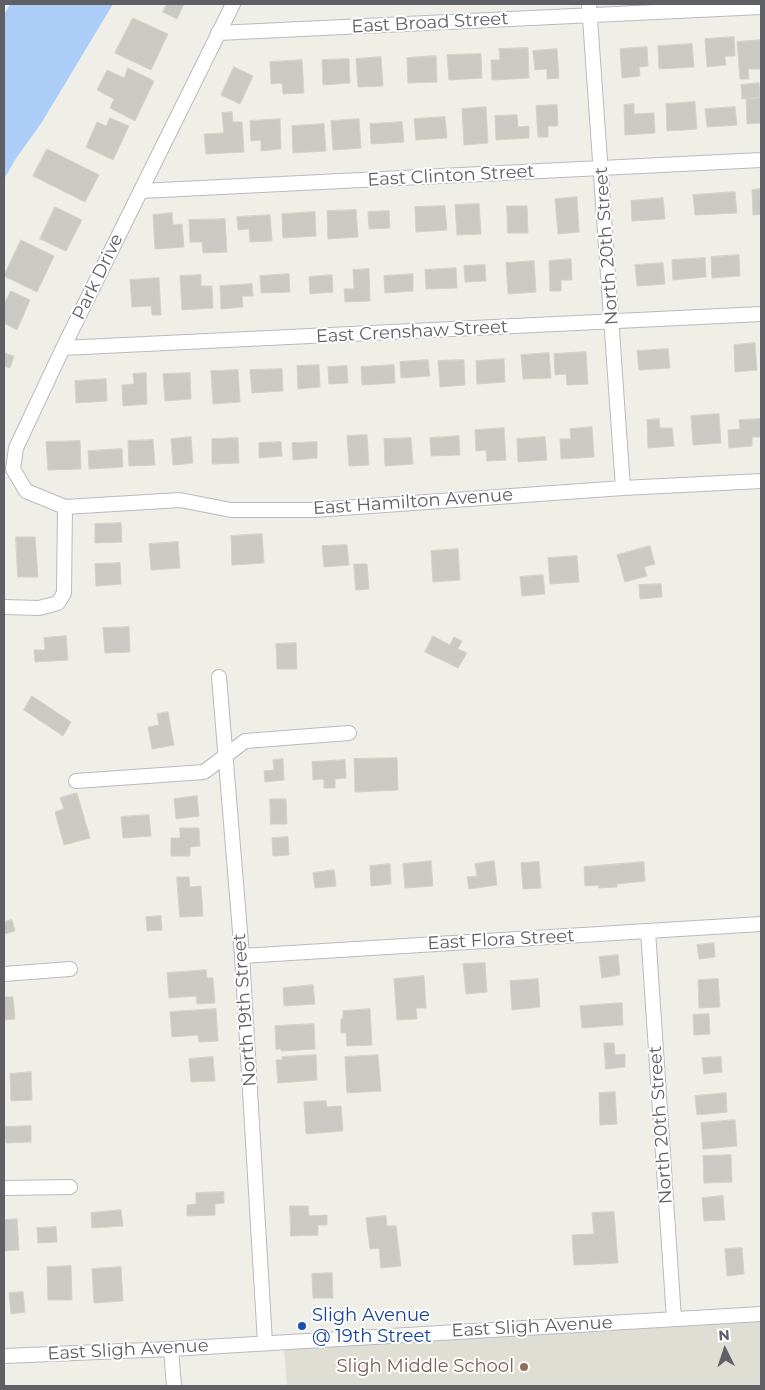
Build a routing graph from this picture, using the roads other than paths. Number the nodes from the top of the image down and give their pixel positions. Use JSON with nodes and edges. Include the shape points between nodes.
{"nodes":[{"id":1,"x":233,"y":4,"type":"edge"},
{"id":2,"x":761,"y":7,"type":"edge"},
{"id":3,"x":590,"y":10,"type":"edge"},
{"id":4,"x":218,"y":34,"type":"junction"},
{"id":5,"x":761,"y":160,"type":"edge"},
{"id":6,"x":601,"y":169,"type":"junction"},
{"id":7,"x":141,"y":191,"type":"junction"},
{"id":8,"x":761,"y":314,"type":"edge"},
{"id":9,"x":612,"y":322,"type":"junction"},
{"id":10,"x":63,"y":348,"type":"junction"},
{"id":11,"x":761,"y":481,"type":"edge"},
{"id":12,"x":623,"y":488,"type":"junction"},
{"id":13,"x":65,"y":507,"type":"junction"},
{"id":14,"x":4,"y":607,"type":"edge"},
{"id":15,"x":218,"y":677,"type":"dead end"},
{"id":16,"x":349,"y":734,"type":"dead end"},
{"id":17,"x":224,"y":757,"type":"junction"},
{"id":18,"x":76,"y":781,"type":"dead end"},
{"id":19,"x":761,"y":924,"type":"edge"},
{"id":20,"x":648,"y":931,"type":"junction"},
{"id":21,"x":242,"y":956,"type":"junction"},
{"id":22,"x":70,"y":969,"type":"dead end"},
{"id":23,"x":4,"y":974,"type":"edge"},
{"id":24,"x":70,"y":1187,"type":"dead end"},
{"id":25,"x":4,"y":1188,"type":"edge"},
{"id":26,"x":761,"y":1314,"type":"edge"},
{"id":27,"x":674,"y":1319,"type":"junction"},
{"id":28,"x":265,"y":1343,"type":"junction"},
{"id":29,"x":171,"y":1348,"type":"junction"},
{"id":30,"x":4,"y":1356,"type":"edge"},
{"id":31,"x":174,"y":1386,"type":"edge"}],
"edges":[{"from":1,"to":4,"type":"street","name":"Park Drive"},
{"from":2,"to":3,"type":"street","name":"East Broad Street"},
{"from":3,"to":4,"type":"street","name":"East Broad Street"},
{"from":3,"to":6,"type":"street","name":"North 20th Street"},
{"from":4,"to":7,"type":"street","name":"Park Drive"},
{"from":5,"to":6,"type":"street","name":"East Clinton Street"},
{"from":6,"to":7,"type":"street","name":"East Clinton Street"},
{"from":6,"to":9,"type":"street","name":"North 20th Street"},
{"from":7,"to":10,"type":"street","name":"Park Drive"},
{"from":8,"to":9,"type":"street","name":"East Crenshaw Street"},
{"from":9,"to":10,"type":"street","name":"East Crenshaw Street"},
{"from":9,"to":12,"type":"street","name":"North 20th Street"},
{"from":10,"to":13,"type":"street","name":"Park Drive","via":[[16,448],[13,469],[26,491]]},
{"from":11,"to":12,"type":"street","name":"East Hamilton Avenue"},
{"from":12,"to":13,"type":"street","name":"East Hamilton Avenue","via":[[315,510],[231,510],[180,500]]},
{"from":13,"to":14,"type":"street","via":[[64,592],[58,603],[39,608]]},
{"from":15,"to":17,"type":"street","name":"North 19th Street"},
{"from":16,"to":17,"type":"street","via":[[245,741]]},
{"from":17,"to":18,"type":"street","via":[[204,772]]},
{"from":17,"to":21,"type":"street","name":"North 19th Street"},
{"from":19,"to":20,"type":"street","name":"East Flora Street"},
{"from":20,"to":21,"type":"street","name":"East Flora Street"},
{"from":20,"to":27,"type":"street","name":"North 20th Street"},
{"from":21,"to":28,"type":"street","name":"North 19th Street"},
{"from":22,"to":23,"type":"street"},
{"from":24,"to":25,"type":"street"},
{"from":26,"to":27,"type":"street","name":"East Sligh Avenue"},
{"from":27,"to":28,"type":"street","name":"East Sligh Avenue"},
{"from":28,"to":29,"type":"street","name":"East Sligh Avenue"},
{"from":29,"to":30,"type":"street","name":"East Sligh Avenue"},
{"from":29,"to":31,"type":"street"}]}
